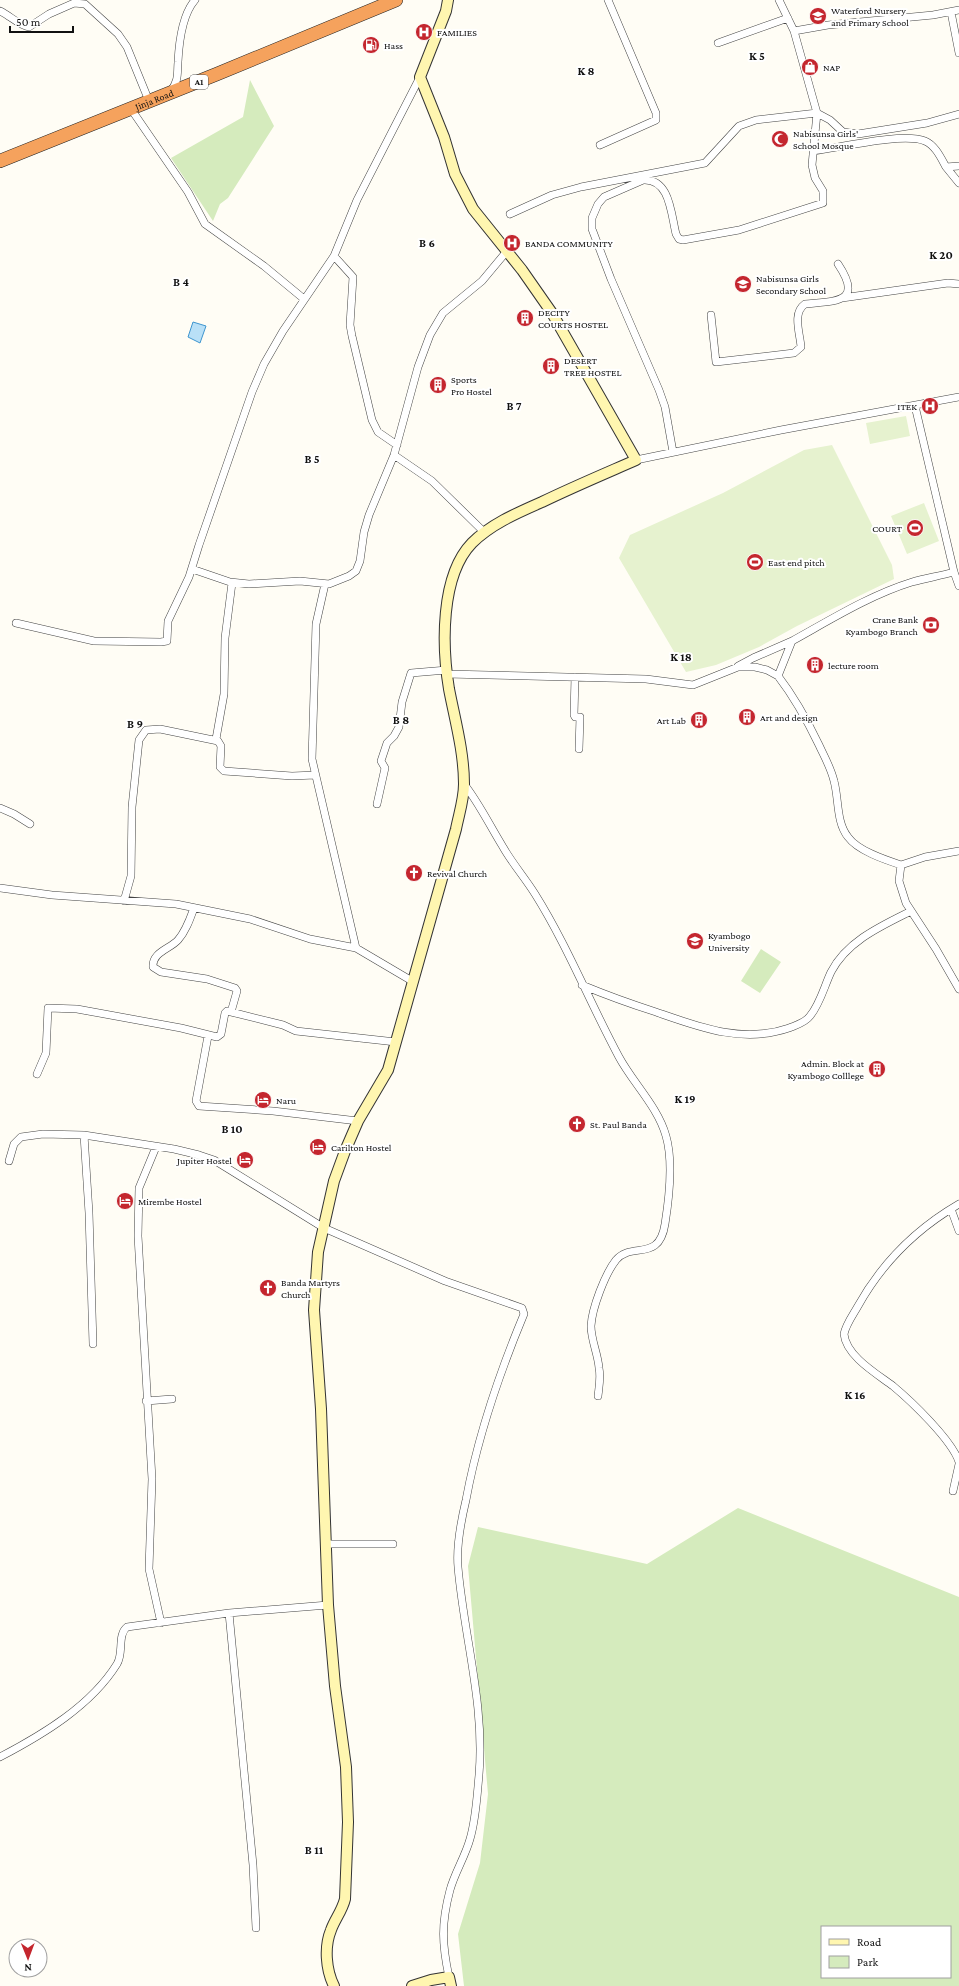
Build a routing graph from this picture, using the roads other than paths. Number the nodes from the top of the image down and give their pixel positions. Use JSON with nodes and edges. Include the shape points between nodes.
{"nodes":[{"id":1,"x":195,"y":0,"type":"edge"},
{"id":2,"x":448,"y":0,"type":"edge"},
{"id":3,"x":608,"y":0,"type":"edge"},
{"id":4,"x":779,"y":0,"type":"edge"},
{"id":5,"x":388,"y":1,"type":"edge"},
{"id":6,"x":959,"y":10,"type":"edge"},
{"id":7,"x":0,"y":11,"type":"edge"},
{"id":8,"x":951,"y":12,"type":"junction"},
{"id":9,"x":788,"y":18,"type":"junction"},
{"id":10,"x":794,"y":31,"type":"junction"},
{"id":11,"x":718,"y":43,"type":"dead end"},
{"id":12,"x":959,"y":53,"type":"edge"},
{"id":13,"x":420,"y":77,"type":"junction"},
{"id":14,"x":170,"y":93,"type":"junction"},
{"id":15,"x":150,"y":101,"type":"junction"},
{"id":16,"x":131,"y":108,"type":"junction"},
{"id":17,"x":818,"y":113,"type":"junction"},
{"id":18,"x":959,"y":114,"type":"edge"},
{"id":19,"x":600,"y":144,"type":"dead end"},
{"id":20,"x":813,"y":151,"type":"junction"},
{"id":21,"x":0,"y":161,"type":"edge"},
{"id":22,"x":959,"y":166,"type":"edge"},
{"id":23,"x":946,"y":167,"type":"junction"},
{"id":24,"x":959,"y":183,"type":"edge"},
{"id":25,"x":510,"y":214,"type":"dead end"},
{"id":26,"x":506,"y":251,"type":"junction"},
{"id":27,"x":334,"y":256,"type":"junction"},
{"id":28,"x":838,"y":264,"type":"dead end"},
{"id":29,"x":959,"y":284,"type":"edge"},
{"id":30,"x":842,"y":298,"type":"junction"},
{"id":31,"x":304,"y":299,"type":"junction"},
{"id":32,"x":711,"y":314,"type":"dead end"},
{"id":33,"x":959,"y":397,"type":"edge"},
{"id":34,"x":915,"y":406,"type":"junction"},
{"id":35,"x":397,"y":445,"type":"junction"},
{"id":36,"x":673,"y":452,"type":"junction"},
{"id":37,"x":394,"y":456,"type":"junction"},
{"id":38,"x":636,"y":460,"type":"junction"},
{"id":39,"x":484,"y":532,"type":"junction"},
{"id":40,"x":192,"y":569,"type":"junction"},
{"id":41,"x":954,"y":572,"type":"junction"},
{"id":42,"x":232,"y":583,"type":"junction"},
{"id":43,"x":325,"y":584,"type":"junction"},
{"id":44,"x":959,"y":586,"type":"edge"},
{"id":45,"x":16,"y":623,"type":"dead end"},
{"id":46,"x":792,"y":641,"type":"junction"},
{"id":47,"x":738,"y":667,"type":"junction"},
{"id":48,"x":447,"y":672,"type":"junction"},
{"id":49,"x":778,"y":676,"type":"junction"},
{"id":50,"x":575,"y":677,"type":"junction"},
{"id":51,"x":216,"y":739,"type":"junction"},
{"id":52,"x":579,"y":749,"type":"dead end"},
{"id":53,"x":315,"y":775,"type":"junction"},
{"id":54,"x":464,"y":784,"type":"junction"},
{"id":55,"x":377,"y":804,"type":"dead end"},
{"id":56,"x":0,"y":808,"type":"edge"},
{"id":57,"x":30,"y":824,"type":"dead end"},
{"id":58,"x":959,"y":851,"type":"edge"},
{"id":59,"x":902,"y":865,"type":"junction"},
{"id":60,"x":0,"y":888,"type":"edge"},
{"id":61,"x":124,"y":901,"type":"junction"},
{"id":62,"x":194,"y":908,"type":"junction"},
{"id":63,"x":911,"y":911,"type":"junction"},
{"id":64,"x":356,"y":948,"type":"junction"},
{"id":65,"x":412,"y":981,"type":"junction"},
{"id":66,"x":582,"y":985,"type":"junction"},
{"id":67,"x":959,"y":989,"type":"edge"},
{"id":68,"x":231,"y":1012,"type":"junction"},
{"id":69,"x":208,"y":1036,"type":"junction"},
{"id":70,"x":396,"y":1042,"type":"junction"},
{"id":71,"x":37,"y":1074,"type":"dead end"},
{"id":72,"x":358,"y":1121,"type":"junction"},
{"id":73,"x":84,"y":1135,"type":"junction"},
{"id":74,"x":156,"y":1146,"type":"junction"},
{"id":75,"x":9,"y":1161,"type":"dead end"},
{"id":76,"x":959,"y":1204,"type":"edge"},
{"id":77,"x":951,"y":1209,"type":"junction"},
{"id":78,"x":324,"y":1228,"type":"junction"},
{"id":79,"x":959,"y":1231,"type":"edge"},
{"id":80,"x":93,"y":1344,"type":"dead end"},
{"id":81,"x":598,"y":1396,"type":"dead end"},
{"id":82,"x":172,"y":1399,"type":"dead end"},
{"id":83,"x":146,"y":1401,"type":"junction"},
{"id":84,"x":959,"y":1463,"type":"edge"},
{"id":85,"x":953,"y":1491,"type":"dead end"},
{"id":86,"x":325,"y":1544,"type":"junction"},
{"id":87,"x":393,"y":1544,"type":"dead end"},
{"id":88,"x":328,"y":1605,"type":"junction"},
{"id":89,"x":229,"y":1613,"type":"junction"},
{"id":90,"x":161,"y":1623,"type":"junction"},
{"id":91,"x":0,"y":1757,"type":"edge"},
{"id":92,"x":256,"y":1928,"type":"dead end"},
{"id":93,"x":450,"y":1982,"type":"edge"},
{"id":94,"x":334,"y":1986,"type":"edge"},
{"id":95,"x":412,"y":1986,"type":"edge"}],
"edges":[{"from":1,"to":14,"type":"street","via":[[189,7],[182,33],[177,81]]},
{"from":2,"to":13,"type":"street"},
{"from":3,"to":19,"type":"street","via":[[656,113],[656,120]]},
{"from":4,"to":9,"type":"street"},
{"from":5,"to":14,"type":"highway","name":"Jinja Road","number":"A1"},
{"from":6,"to":8,"type":"street"},
{"from":7,"to":15,"type":"street","via":[[29,26],[74,3],[85,4],[118,34],[127,47]]},
{"from":8,"to":10,"type":"street"},
{"from":8,"to":12,"type":"street"},
{"from":9,"to":10,"type":"street"},
{"from":9,"to":11,"type":"street"},
{"from":10,"to":17,"type":"street"},
{"from":13,"to":26,"type":"street","via":[[463,191],[484,225]]},
{"from":13,"to":27,"type":"street","via":[[357,200]]},
{"from":14,"to":15,"type":"highway","name":"Jinja Road","number":"A1"},
{"from":15,"to":16,"type":"highway","name":"Jinja Road","number":"A1"},
{"from":16,"to":21,"type":"highway","name":"Jinja Road","number":"A1"},
{"from":16,"to":31,"type":"street","via":[[188,192],[205,224],[264,266]]},
{"from":17,"to":18,"type":"street","via":[[843,132],[858,134],[927,123]]},
{"from":17,"to":20,"type":"street"},
{"from":17,"to":25,"type":"street","via":[[778,116],[742,124],[705,163],[581,187],[552,195]]},
{"from":20,"to":23,"type":"street","via":[[894,139],[914,139],[932,145]]},
{"from":20,"to":36,"type":"street","via":[[813,171],[823,191],[823,203],[739,230],[679,239],[663,187],[650,179],[604,197],[595,210],[592,218],[595,237],[659,390],[665,407]]},
{"from":22,"to":23,"type":"street"},
{"from":23,"to":24,"type":"street"},
{"from":26,"to":35,"type":"street","via":[[482,281],[443,313],[434,325],[421,355]]},
{"from":26,"to":38,"type":"street","via":[[552,313]]},
{"from":27,"to":31,"type":"street"},
{"from":27,"to":35,"type":"street","via":[[353,277],[350,325],[372,420],[378,432]]},
{"from":28,"to":30,"type":"street","via":[[846,276],[849,288],[848,293]]},
{"from":29,"to":30,"type":"street","via":[[948,283]]},
{"from":30,"to":32,"type":"street","via":[[836,301],[805,304],[801,307],[798,316],[801,347],[794,353],[765,357],[716,362]]},
{"from":31,"to":40,"type":"street","via":[[283,331],[252,392]]},
{"from":33,"to":34,"type":"street"},
{"from":34,"to":36,"type":"street"},
{"from":34,"to":41,"type":"street"},
{"from":35,"to":37,"type":"street"},
{"from":36,"to":38,"type":"street"},
{"from":37,"to":39,"type":"street","via":[[432,482]]},
{"from":37,"to":43,"type":"street","via":[[368,515],[358,567],[349,576]]},
{"from":38,"to":39,"type":"street","via":[[528,508]]},
{"from":39,"to":48,"type":"street","via":[[471,544],[453,578],[446,620]]},
{"from":40,"to":42,"type":"street"},
{"from":40,"to":45,"type":"street","via":[[170,615],[168,640],[165,642],[94,641]]},
{"from":41,"to":44,"type":"street"},
{"from":41,"to":46,"type":"street","via":[[912,582],[882,594]]},
{"from":42,"to":43,"type":"street","via":[[300,581]]},
{"from":42,"to":51,"type":"street","via":[[225,638],[224,694]]},
{"from":43,"to":53,"type":"street","via":[[315,631],[312,759]]},
{"from":46,"to":47,"type":"street"},
{"from":46,"to":49,"type":"street"},
{"from":47,"to":49,"type":"street","via":[[755,666]]},
{"from":47,"to":50,"type":"street","via":[[693,684],[646,679]]},
{"from":48,"to":50,"type":"street"},
{"from":48,"to":54,"type":"street","via":[[460,742]]},
{"from":48,"to":55,"type":"street","via":[[410,673],[399,726],[387,742],[381,761],[385,768]]},
{"from":49,"to":59,"type":"street","via":[[802,710],[830,768],[840,820],[849,839],[855,845],[885,860]]},
{"from":50,"to":52,"type":"street","via":[[574,714],[575,717],[580,717]]},
{"from":51,"to":53,"type":"street","via":[[221,744],[220,767],[224,771],[292,776]]},
{"from":51,"to":61,"type":"street","via":[[150,728],[141,735],[132,807],[131,876]]},
{"from":53,"to":64,"type":"street"},
{"from":54,"to":65,"type":"street","via":[[456,829]]},
{"from":54,"to":66,"type":"street","via":[[535,894]]},
{"from":56,"to":57,"type":"street"},
{"from":58,"to":59,"type":"street","via":[[925,857]]},
{"from":59,"to":63,"type":"street","via":[[899,881]]},
{"from":60,"to":61,"type":"street","via":[[37,894]]},
{"from":61,"to":62,"type":"street","via":[[176,904]]},
{"from":62,"to":64,"type":"street","via":[[259,921],[310,939]]},
{"from":62,"to":68,"type":"street","via":[[179,939],[158,954],[153,960],[153,966],[161,972],[207,979],[235,988],[237,991]]},
{"from":63,"to":66,"type":"street","via":[[853,944],[836,964],[810,1016],[778,1032],[745,1035],[712,1030]]},
{"from":63,"to":67,"type":"street"},
{"from":64,"to":65,"type":"street"},
{"from":65,"to":70,"type":"street"},
{"from":66,"to":81,"type":"street","via":[[625,1068],[661,1121],[668,1154],[665,1224],[660,1239],[649,1249],[622,1254],[615,1261],[595,1306],[591,1326],[600,1371]]},
{"from":68,"to":69,"type":"street","via":[[225,1013],[219,1036]]},
{"from":68,"to":70,"type":"street","via":[[283,1025],[296,1031]]},
{"from":69,"to":71,"type":"street","via":[[181,1028],[77,1009],[48,1008],[46,1053]]},
{"from":69,"to":72,"type":"street","via":[[196,1101],[199,1106]]},
{"from":70,"to":72,"type":"street","via":[[388,1070]]},
{"from":72,"to":78,"type":"street","via":[[334,1181]]},
{"from":73,"to":74,"type":"street"},
{"from":73,"to":75,"type":"street","via":[[23,1135],[14,1144]]},
{"from":73,"to":80,"type":"street"},
{"from":74,"to":78,"type":"street","via":[[188,1151],[214,1160]]},
{"from":74,"to":83,"type":"street","via":[[141,1179],[138,1196]]},
{"from":76,"to":77,"type":"street"},
{"from":77,"to":79,"type":"street"},
{"from":77,"to":84,"type":"street","via":[[901,1247],[866,1292],[844,1334],[852,1352],[874,1373],[894,1387],[943,1436]]},
{"from":78,"to":86,"type":"street","via":[[318,1252],[314,1310],[321,1408]]},
{"from":78,"to":93,"type":"street","via":[[439,1278],[520,1306],[524,1310],[478,1443],[458,1546],[458,1566],[475,1677],[480,1734],[474,1822],[463,1861],[450,1889],[443,1924],[443,1949]]},
{"from":82,"to":83,"type":"street"},
{"from":83,"to":90,"type":"street","via":[[152,1479],[149,1569]]},
{"from":84,"to":85,"type":"street"},
{"from":86,"to":87,"type":"street"},
{"from":86,"to":88,"type":"street"},
{"from":88,"to":89,"type":"street"},
{"from":88,"to":94,"type":"street","via":[[346,1767],[348,1822],[345,1899],[327,1944],[328,1966]]},
{"from":89,"to":90,"type":"street"},
{"from":89,"to":92,"type":"street","via":[[253,1865]]},
{"from":90,"to":91,"type":"street","via":[[124,1629],[117,1664],[83,1704],[34,1739]]},
{"from":93,"to":95,"type":"street","via":[[431,1980]]}]}
